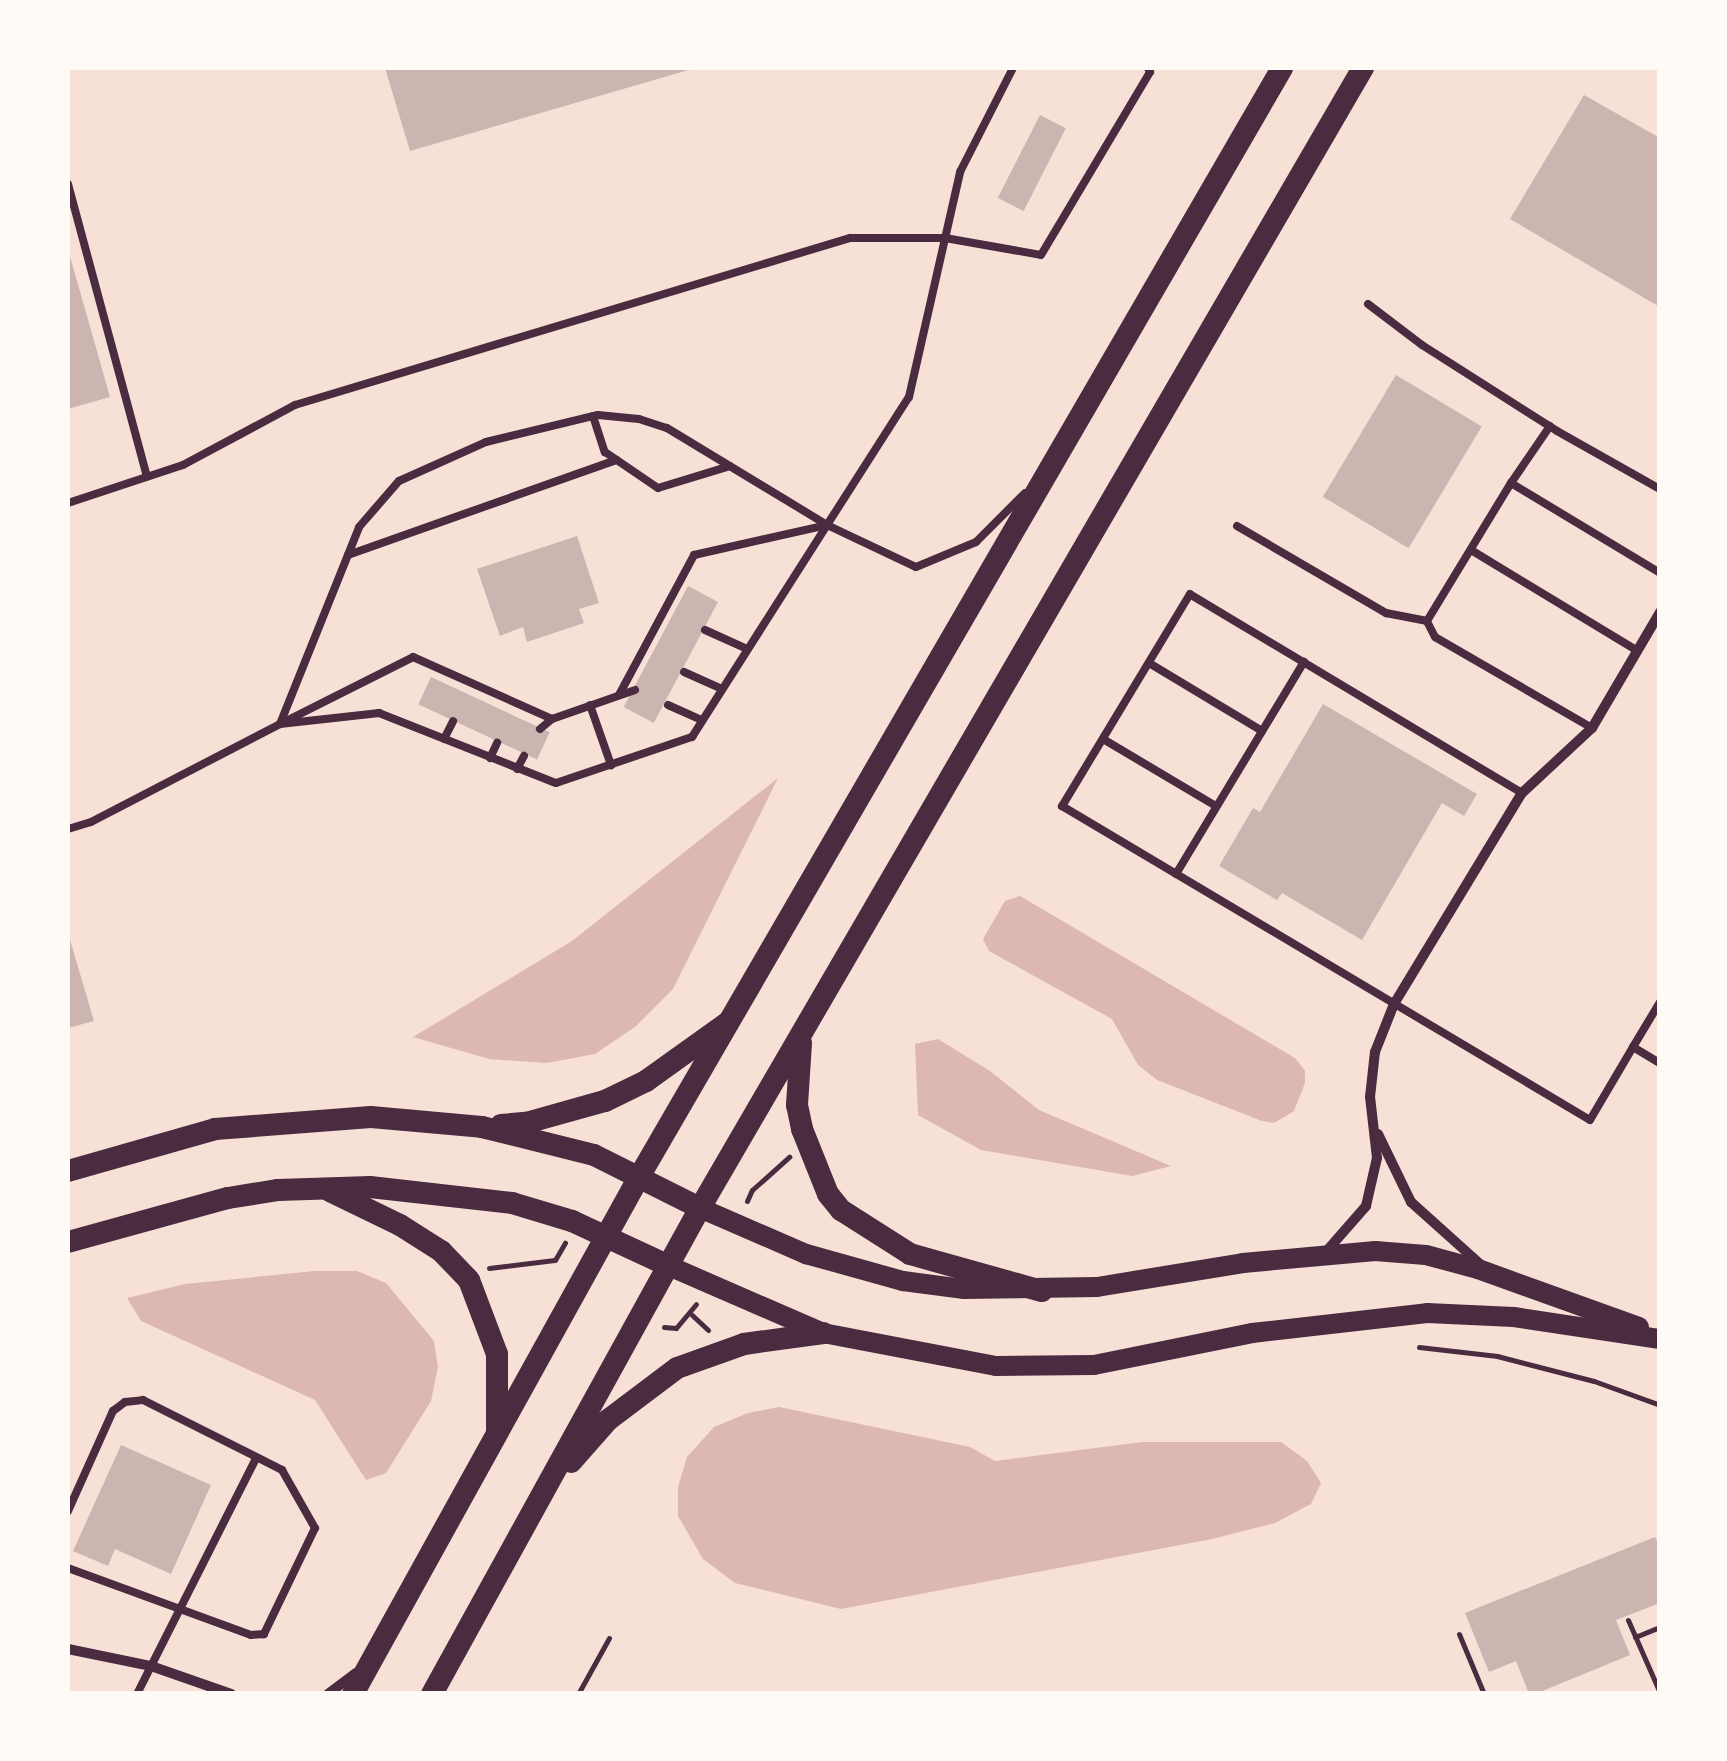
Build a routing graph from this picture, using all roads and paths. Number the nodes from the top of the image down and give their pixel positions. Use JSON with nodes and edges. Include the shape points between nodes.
{"nodes":[{"id":1,"x":1013,"y":68,"type":"edge"},
{"id":2,"x":1148,"y":68,"type":"edge"},
{"id":3,"x":1282,"y":68,"type":"edge"},
{"id":4,"x":1363,"y":68,"type":"edge"},
{"id":5,"x":68,"y":184,"type":"edge"},
{"id":6,"x":945,"y":238,"type":"junction"},
{"id":7,"x":1368,"y":304,"type":"dead end"},
{"id":8,"x":592,"y":416,"type":"junction"},
{"id":9,"x":1550,"y":426,"type":"junction"},
{"id":10,"x":617,"y":460,"type":"junction"},
{"id":11,"x":730,"y":466,"type":"junction"},
{"id":12,"x":1050,"y":469,"type":"junction"},
{"id":13,"x":147,"y":477,"type":"junction"},
{"id":14,"x":1511,"y":483,"type":"junction"},
{"id":15,"x":1660,"y":489,"type":"edge"},
{"id":16,"x":68,"y":503,"type":"edge"},
{"id":17,"x":828,"y":525,"type":"junction"},
{"id":18,"x":1237,"y":526,"type":"dead end"},
{"id":19,"x":1471,"y":550,"type":"junction"},
{"id":20,"x":348,"y":554,"type":"junction"},
{"id":21,"x":1660,"y":573,"type":"edge"},
{"id":22,"x":1660,"y":612,"type":"edge"},
{"id":23,"x":1427,"y":622,"type":"junction"},
{"id":24,"x":705,"y":630,"type":"dead end"},
{"id":25,"x":748,"y":649,"type":"junction"},
{"id":26,"x":1638,"y":650,"type":"junction"},
{"id":27,"x":1304,"y":662,"type":"junction"},
{"id":28,"x":1148,"y":663,"type":"junction"},
{"id":29,"x":684,"y":672,"type":"dead end"},
{"id":30,"x":722,"y":688,"type":"junction"},
{"id":31,"x":635,"y":690,"type":"dead end"},
{"id":32,"x":619,"y":695,"type":"junction"},
{"id":33,"x":590,"y":705,"type":"junction"},
{"id":34,"x":668,"y":705,"type":"dead end"},
{"id":35,"x":552,"y":719,"type":"junction"},
{"id":36,"x":702,"y":720,"type":"junction"},
{"id":37,"x":453,"y":721,"type":"dead end"},
{"id":38,"x":280,"y":724,"type":"junction"},
{"id":39,"x":1592,"y":728,"type":"junction"},
{"id":40,"x":540,"y":729,"type":"dead end"},
{"id":41,"x":1262,"y":731,"type":"junction"},
{"id":42,"x":1103,"y":738,"type":"junction"},
{"id":43,"x":444,"y":739,"type":"junction"},
{"id":44,"x":497,"y":743,"type":"dead end"},
{"id":45,"x":524,"y":756,"type":"dead end"},
{"id":46,"x":490,"y":758,"type":"junction"},
{"id":47,"x":611,"y":765,"type":"junction"},
{"id":48,"x":517,"y":769,"type":"junction"},
{"id":49,"x":1522,"y":793,"type":"junction"},
{"id":50,"x":1216,"y":806,"type":"junction"},
{"id":51,"x":68,"y":829,"type":"edge"},
{"id":52,"x":1176,"y":874,"type":"junction"},
{"id":53,"x":1660,"y":1002,"type":"edge"},
{"id":54,"x":1394,"y":1004,"type":"junction"},
{"id":55,"x":736,"y":1016,"type":"junction"},
{"id":56,"x":802,"y":1034,"type":"junction"},
{"id":57,"x":1633,"y":1047,"type":"junction"},
{"id":58,"x":1660,"y":1063,"type":"edge"},
{"id":59,"x":1374,"y":1124,"type":"junction"},
{"id":60,"x":482,"y":1127,"type":"junction"},
{"id":61,"x":796,"y":1153,"type":"dead end"},
{"id":62,"x":68,"y":1171,"type":"edge"},
{"id":63,"x":639,"y":1178,"type":"junction"},
{"id":64,"x":741,"y":1184,"type":"dead end"},
{"id":65,"x":323,"y":1188,"type":"junction"},
{"id":66,"x":752,"y":1190,"type":"junction"},
{"id":67,"x":747,"y":1200,"type":"dead end"},
{"id":68,"x":700,"y":1208,"type":"junction"},
{"id":69,"x":607,"y":1235,"type":"junction"},
{"id":70,"x":68,"y":1242,"type":"edge"},
{"id":71,"x":565,"y":1243,"type":"dead end"},
{"id":72,"x":1324,"y":1254,"type":"junction"},
{"id":73,"x":555,"y":1260,"type":"junction"},
{"id":74,"x":669,"y":1266,"type":"junction"},
{"id":75,"x":562,"y":1270,"type":"dead end"},
{"id":76,"x":479,"y":1274,"type":"dead end"},
{"id":77,"x":1493,"y":1274,"type":"junction"},
{"id":78,"x":1042,"y":1291,"type":"junction"},
{"id":79,"x":696,"y":1304,"type":"dead end"},
{"id":80,"x":692,"y":1315,"type":"junction"},
{"id":81,"x":664,"y":1326,"type":"dead end"},
{"id":82,"x":823,"y":1333,"type":"junction"},
{"id":83,"x":1660,"y":1336,"type":"edge"},
{"id":84,"x":711,"y":1340,"type":"dead end"},
{"id":85,"x":1418,"y":1347,"type":"dead end"},
{"id":86,"x":1660,"y":1406,"type":"edge"},
{"id":87,"x":498,"y":1432,"type":"junction"},
{"id":88,"x":256,"y":1458,"type":"junction"},
{"id":89,"x":540,"y":1498,"type":"junction"},
{"id":90,"x":68,"y":1511,"type":"edge"},
{"id":91,"x":68,"y":1568,"type":"edge"},
{"id":92,"x":181,"y":1607,"type":"junction"},
{"id":93,"x":1628,"y":1620,"type":"dead end"},
{"id":94,"x":1660,"y":1628,"type":"edge"},
{"id":95,"x":1459,"y":1634,"type":"dead end"},
{"id":96,"x":1635,"y":1637,"type":"junction"},
{"id":97,"x":609,"y":1638,"type":"dead end"},
{"id":98,"x":68,"y":1649,"type":"edge"},
{"id":99,"x":369,"y":1664,"type":"junction"},
{"id":100,"x":152,"y":1666,"type":"junction"},
{"id":101,"x":1660,"y":1693,"type":"edge"},
{"id":102,"x":138,"y":1694,"type":"edge"},
{"id":103,"x":231,"y":1694,"type":"edge"},
{"id":104,"x":328,"y":1694,"type":"edge"},
{"id":105,"x":353,"y":1694,"type":"edge"},
{"id":106,"x":432,"y":1694,"type":"edge"},
{"id":107,"x":578,"y":1694,"type":"edge"},
{"id":108,"x":1484,"y":1694,"type":"edge"}],
"edges":[{"from":1,"to":6,"type":"lane","via":[[960,172]]},
{"from":2,"to":6,"type":"lane","via":[[1041,255]]},
{"from":3,"to":12,"type":"main road"},
{"from":4,"to":56,"type":"main road"},
{"from":5,"to":13,"type":"lane"},
{"from":6,"to":13,"type":"lane","via":[[834,242],[295,405],[183,466]]},
{"from":6,"to":17,"type":"lane","via":[[909,397]]},
{"from":7,"to":9,"type":"lane"},
{"from":8,"to":10,"type":"lane","via":[[604,452]]},
{"from":8,"to":11,"type":"lane","via":[[667,428]]},
{"from":8,"to":20,"type":"lane","via":[[486,442],[398,481],[359,527]]},
{"from":9,"to":14,"type":"lane"},
{"from":9,"to":15,"type":"lane"},
{"from":10,"to":11,"type":"lane","via":[[658,488]]},
{"from":10,"to":20,"type":"lane"},
{"from":11,"to":17,"type":"lane"},
{"from":12,"to":17,"type":"lane","via":[[976,542],[916,567]]},
{"from":12,"to":55,"type":"main road"},
{"from":13,"to":16,"type":"lane"},
{"from":14,"to":19,"type":"lane"},
{"from":14,"to":21,"type":"lane"},
{"from":17,"to":25,"type":"lane"},
{"from":17,"to":32,"type":"lane","via":[[694,555],[646,657]]},
{"from":18,"to":23,"type":"lane","via":[[1386,614]]},
{"from":19,"to":23,"type":"lane"},
{"from":19,"to":26,"type":"lane"},
{"from":20,"to":38,"type":"lane"},
{"from":22,"to":26,"type":"street"},
{"from":23,"to":39,"type":"lane","via":[[1435,637]]},
{"from":24,"to":25,"type":"lane"},
{"from":25,"to":30,"type":"lane"},
{"from":26,"to":39,"type":"street"},
{"from":27,"to":28,"type":"lane","via":[[1190,594]]},
{"from":27,"to":41,"type":"lane"},
{"from":27,"to":49,"type":"lane"},
{"from":28,"to":41,"type":"lane"},
{"from":28,"to":42,"type":"lane"},
{"from":29,"to":30,"type":"lane"},
{"from":30,"to":36,"type":"lane"},
{"from":31,"to":32,"type":"lane"},
{"from":32,"to":33,"type":"lane"},
{"from":33,"to":35,"type":"lane"},
{"from":33,"to":47,"type":"lane"},
{"from":34,"to":36,"type":"lane"},
{"from":35,"to":38,"type":"lane","via":[[512,710],[413,657]]},
{"from":35,"to":40,"type":"lane"},
{"from":36,"to":47,"type":"lane","via":[[692,737]]},
{"from":37,"to":43,"type":"lane"},
{"from":38,"to":43,"type":"lane","via":[[378,713]]},
{"from":38,"to":51,"type":"lane"},
{"from":39,"to":49,"type":"street"},
{"from":41,"to":50,"type":"lane"},
{"from":42,"to":50,"type":"lane"},
{"from":42,"to":52,"type":"lane","via":[[1062,806]]},
{"from":43,"to":46,"type":"lane"},
{"from":44,"to":46,"type":"lane"},
{"from":45,"to":48,"type":"lane"},
{"from":46,"to":48,"type":"lane"},
{"from":47,"to":48,"type":"lane","via":[[556,783]]},
{"from":49,"to":54,"type":"street"},
{"from":50,"to":52,"type":"lane"},
{"from":52,"to":54,"type":"lane"},
{"from":53,"to":57,"type":"lane"},
{"from":54,"to":57,"type":"lane","via":[[1590,1120]]},
{"from":54,"to":59,"type":"street","via":[[1375,1052]]},
{"from":55,"to":60,"type":"main road","via":[[646,1081],[606,1101],[526,1123]]},
{"from":55,"to":63,"type":"main road"},
{"from":56,"to":68,"type":"main road"},
{"from":56,"to":78,"type":"main road","via":[[802,1129],[841,1210],[910,1254]]},
{"from":57,"to":58,"type":"lane"},
{"from":59,"to":72,"type":"street","via":[[1377,1158],[1366,1206]]},
{"from":59,"to":77,"type":"street","via":[[1411,1202]]},
{"from":60,"to":62,"type":"main road","via":[[371,1117],[262,1122],[175,1137]]},
{"from":60,"to":63,"type":"main road","via":[[594,1155]]},
{"from":61,"to":66,"type":"path"},
{"from":63,"to":68,"type":"main road"},
{"from":63,"to":69,"type":"main road"},
{"from":64,"to":66,"type":"path"},
{"from":65,"to":69,"type":"main road","via":[[410,1189],[512,1203]]},
{"from":65,"to":70,"type":"main road","via":[[228,1198]]},
{"from":65,"to":87,"type":"main road","via":[[400,1224],[470,1280],[497,1354]]},
{"from":66,"to":67,"type":"path"},
{"from":68,"to":74,"type":"main road"},
{"from":68,"to":78,"type":"main road","via":[[806,1254],[903,1281]]},
{"from":69,"to":74,"type":"main road"},
{"from":69,"to":87,"type":"main road"},
{"from":71,"to":73,"type":"path"},
{"from":72,"to":77,"type":"main road","via":[[1426,1255]]},
{"from":72,"to":78,"type":"main road"},
{"from":73,"to":75,"type":"path"},
{"from":73,"to":76,"type":"path","via":[[491,1266]]},
{"from":74,"to":82,"type":"main road"},
{"from":74,"to":89,"type":"main road"},
{"from":77,"to":83,"type":"main road"},
{"from":79,"to":80,"type":"path"},
{"from":80,"to":81,"type":"path","via":[[676,1328]]},
{"from":80,"to":84,"type":"path"},
{"from":82,"to":83,"type":"main road","via":[[916,1354],[1050,1368],[1332,1321],[1427,1312]]},
{"from":82,"to":89,"type":"main road","via":[[744,1344],[676,1368],[608,1420]]},
{"from":85,"to":86,"type":"path","via":[[1497,1356]]},
{"from":87,"to":99,"type":"main road"},
{"from":88,"to":90,"type":"lane","via":[[143,1400],[124,1402],[113,1411]]},
{"from":88,"to":92,"type":"lane"},
{"from":88,"to":92,"type":"lane","via":[[282,1470],[314,1528],[264,1634]]},
{"from":89,"to":106,"type":"main road"},
{"from":91,"to":92,"type":"lane"},
{"from":92,"to":100,"type":"lane"},
{"from":93,"to":96,"type":"path"},
{"from":94,"to":96,"type":"path"},
{"from":95,"to":108,"type":"path"},
{"from":96,"to":101,"type":"path"},
{"from":97,"to":107,"type":"path"},
{"from":98,"to":100,"type":"street"},
{"from":99,"to":104,"type":"street"},
{"from":99,"to":105,"type":"main road"},
{"from":100,"to":102,"type":"lane"},
{"from":100,"to":103,"type":"street"}]}
